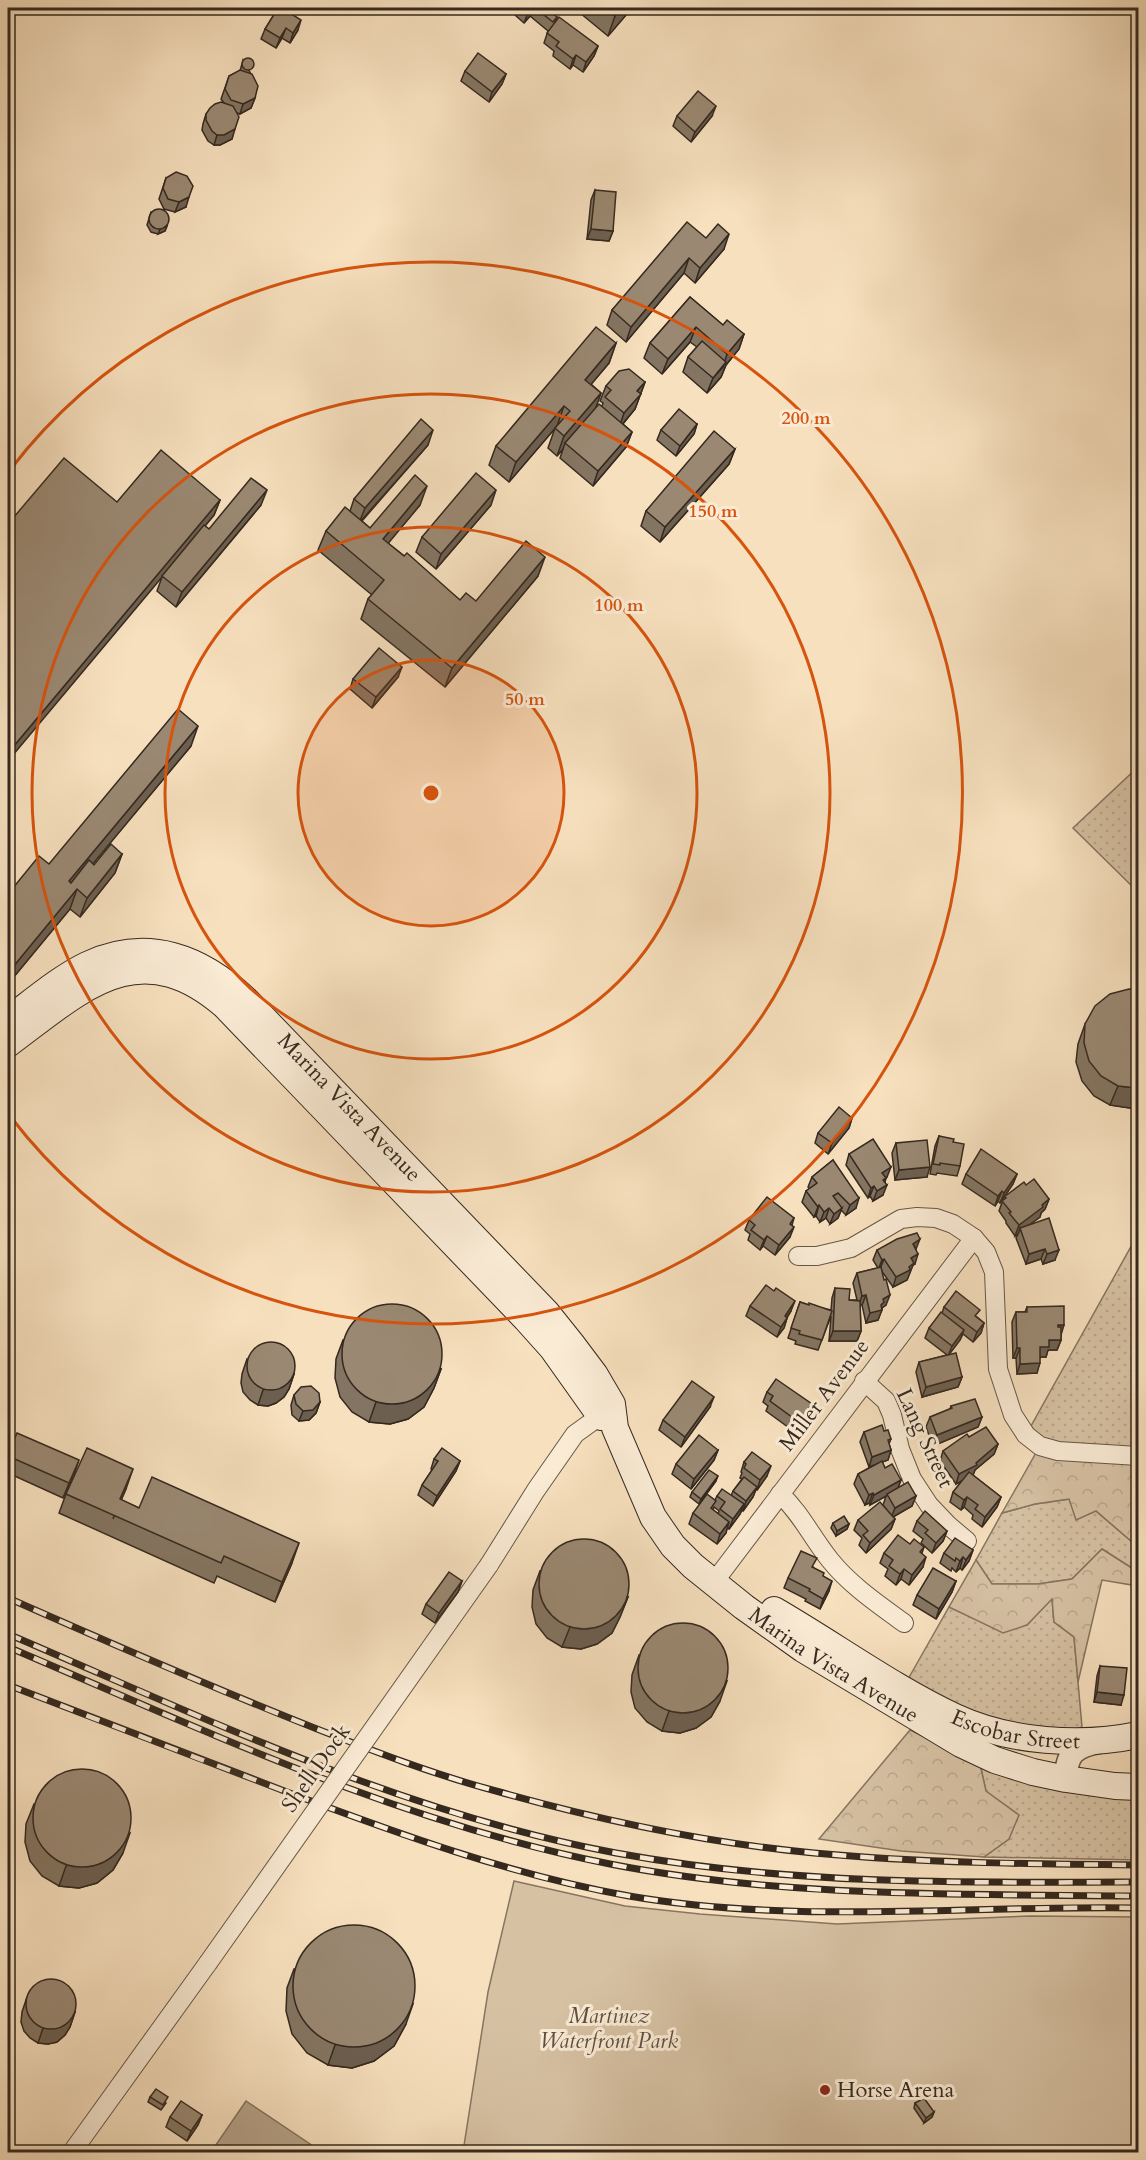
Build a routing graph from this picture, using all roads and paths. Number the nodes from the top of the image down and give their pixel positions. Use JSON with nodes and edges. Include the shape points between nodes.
{"nodes":[{"id":1,"x":8,"y":1020,"type":"edge"},
{"id":2,"x":8,"y":1044,"type":"edge"},
{"id":3,"x":974,"y":1238,"type":"junction"},
{"id":4,"x":798,"y":1256,"type":"dead end"},
{"id":5,"x":864,"y":1381,"type":"junction"},
{"id":6,"x":608,"y":1422,"type":"junction"},
{"id":7,"x":1138,"y":1456,"type":"edge"},
{"id":8,"x":780,"y":1494,"type":"junction"},
{"id":9,"x":967,"y":1540,"type":"dead end"},
{"id":10,"x":714,"y":1582,"type":"junction"},
{"id":11,"x":904,"y":1623,"type":"dead end"},
{"id":12,"x":1133,"y":1736,"type":"edge"},
{"id":13,"x":1066,"y":1779,"type":"junction"},
{"id":14,"x":1138,"y":1787,"type":"edge"},
{"id":15,"x":72,"y":2152,"type":"edge"}],
"edges":[{"from":1,"to":6,"type":"main road","name":"Marina Vista Avenue","via":[[86,965],[125,954],[166,953],[220,976],[547,1313],[595,1375],[612,1404]]},
{"from":2,"to":6,"type":"main road","name":"Marina Vista Avenue","via":[[86,987],[115,975],[149,970],[206,989],[526,1319]]},
{"from":3,"to":4,"type":"street","via":[[953,1224],[917,1217],[901,1220],[851,1248]]},
{"from":3,"to":5,"type":"street","name":"Miller Avenue"},
{"from":3,"to":7,"type":"street","via":[[986,1252],[994,1272],[998,1369],[1013,1415],[1026,1436],[1040,1446],[1058,1451]]},
{"from":5,"to":8,"type":"street","name":"Miller Avenue"},
{"from":5,"to":9,"type":"street","name":"Lang Street","via":[[886,1401],[912,1479],[929,1504]]},
{"from":6,"to":10,"type":"main road","name":"Marina Vista Avenue","via":[[653,1517],[673,1546]]},
{"from":6,"to":15,"type":"street","name":"Shell Dock","bridge":true,"via":[[585,1425],[575,1434],[489,1565]]},
{"from":8,"to":10,"type":"street","name":"Miller Avenue"},
{"from":8,"to":11,"type":"street","via":[[798,1512],[838,1569]]},
{"from":10,"to":12,"type":"main road","name":"Escobar Street","via":[[766,1606],[929,1704],[976,1725],[1047,1739]]},
{"from":10,"to":13,"type":"main road","name":"Marina Vista Avenue","via":[[803,1648],[961,1744],[995,1760]]},
{"from":12,"to":13,"type":"street","via":[[1085,1745],[1068,1758]]},
{"from":13,"to":14,"type":"main road","name":"Marina Vista Avenue"}]}
